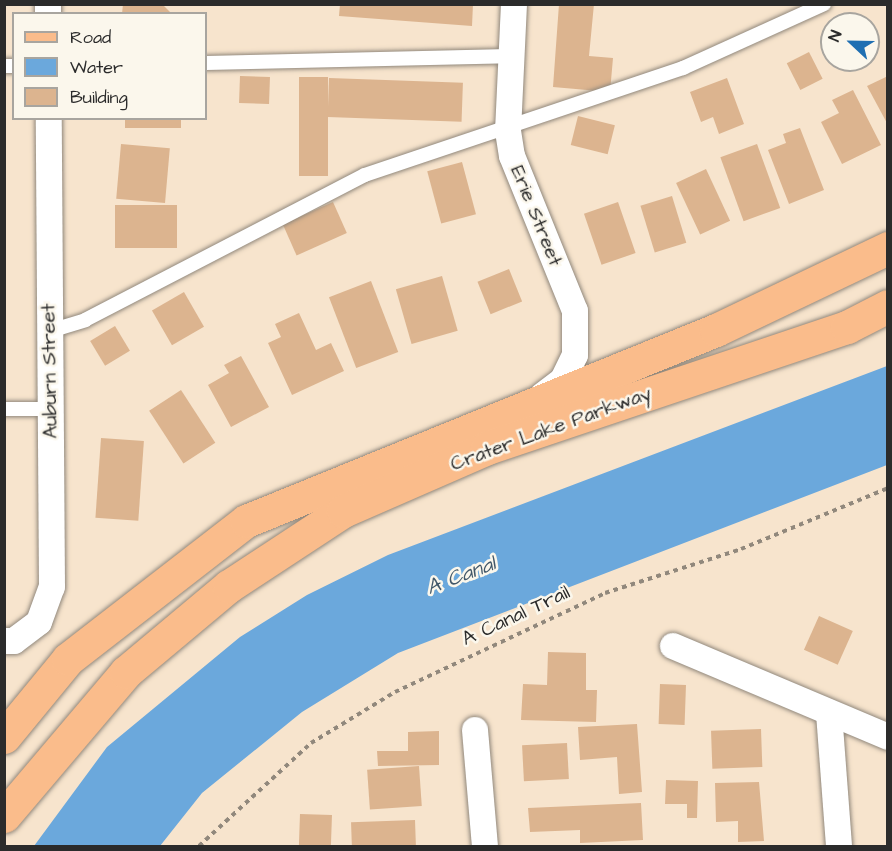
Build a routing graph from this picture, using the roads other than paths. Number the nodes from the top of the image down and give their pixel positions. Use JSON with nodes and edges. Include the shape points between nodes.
{"nodes":[{"id":1,"x":514,"y":4,"type":"edge"},
{"id":2,"x":824,"y":4,"type":"edge"},
{"id":3,"x":514,"y":57,"type":"junction"},
{"id":4,"x":207,"y":63,"type":"edge"},
{"id":5,"x":49,"y":120,"type":"edge"},
{"id":6,"x":508,"y":131,"type":"junction"},
{"id":7,"x":888,"y":248,"type":"edge"},
{"id":8,"x":888,"y":306,"type":"edge"},
{"id":9,"x":50,"y":331,"type":"junction"},
{"id":10,"x":529,"y":406,"type":"junction"},
{"id":11,"x":4,"y":409,"type":"edge"},
{"id":12,"x":51,"y":409,"type":"junction"},
{"id":13,"x":4,"y":641,"type":"edge"},
{"id":14,"x":674,"y":646,"type":"dead end"},
{"id":15,"x":829,"y":713,"type":"junction"},
{"id":16,"x":475,"y":730,"type":"dead end"},
{"id":17,"x":4,"y":737,"type":"edge"},
{"id":18,"x":888,"y":737,"type":"edge"},
{"id":19,"x":4,"y":816,"type":"edge"},
{"id":20,"x":485,"y":846,"type":"edge"},
{"id":21,"x":839,"y":846,"type":"edge"}],
"edges":[{"from":1,"to":3,"type":"street","name":"Erie Street"},
{"from":2,"to":6,"type":"lane","via":[[683,68]]},
{"from":3,"to":4,"type":"lane"},
{"from":3,"to":6,"type":"street","name":"Erie Street"},
{"from":5,"to":9,"type":"street","name":"Auburn Street"},
{"from":6,"to":9,"type":"lane","via":[[365,175],[85,320]]},
{"from":6,"to":10,"type":"street","name":"Erie Street","via":[[512,156],[575,311],[575,355],[563,380]]},
{"from":7,"to":10,"type":"main road","name":"Crater Lake Parkway","via":[[716,330]]},
{"from":8,"to":19,"type":"main road","name":"Crater Lake Parkway","via":[[847,327],[487,448],[343,511],[229,586],[126,672]]},
{"from":9,"to":12,"type":"street","name":"Auburn Street"},
{"from":10,"to":17,"type":"main road","name":"Crater Lake Parkway","via":[[246,521],[68,659]]},
{"from":11,"to":12,"type":"lane"},
{"from":12,"to":13,"type":"street","name":"Auburn Street","via":[[52,587],[39,622],[14,641]]},
{"from":14,"to":15,"type":"street"},
{"from":15,"to":18,"type":"street"},
{"from":15,"to":21,"type":"street"},
{"from":16,"to":20,"type":"street"}]}
